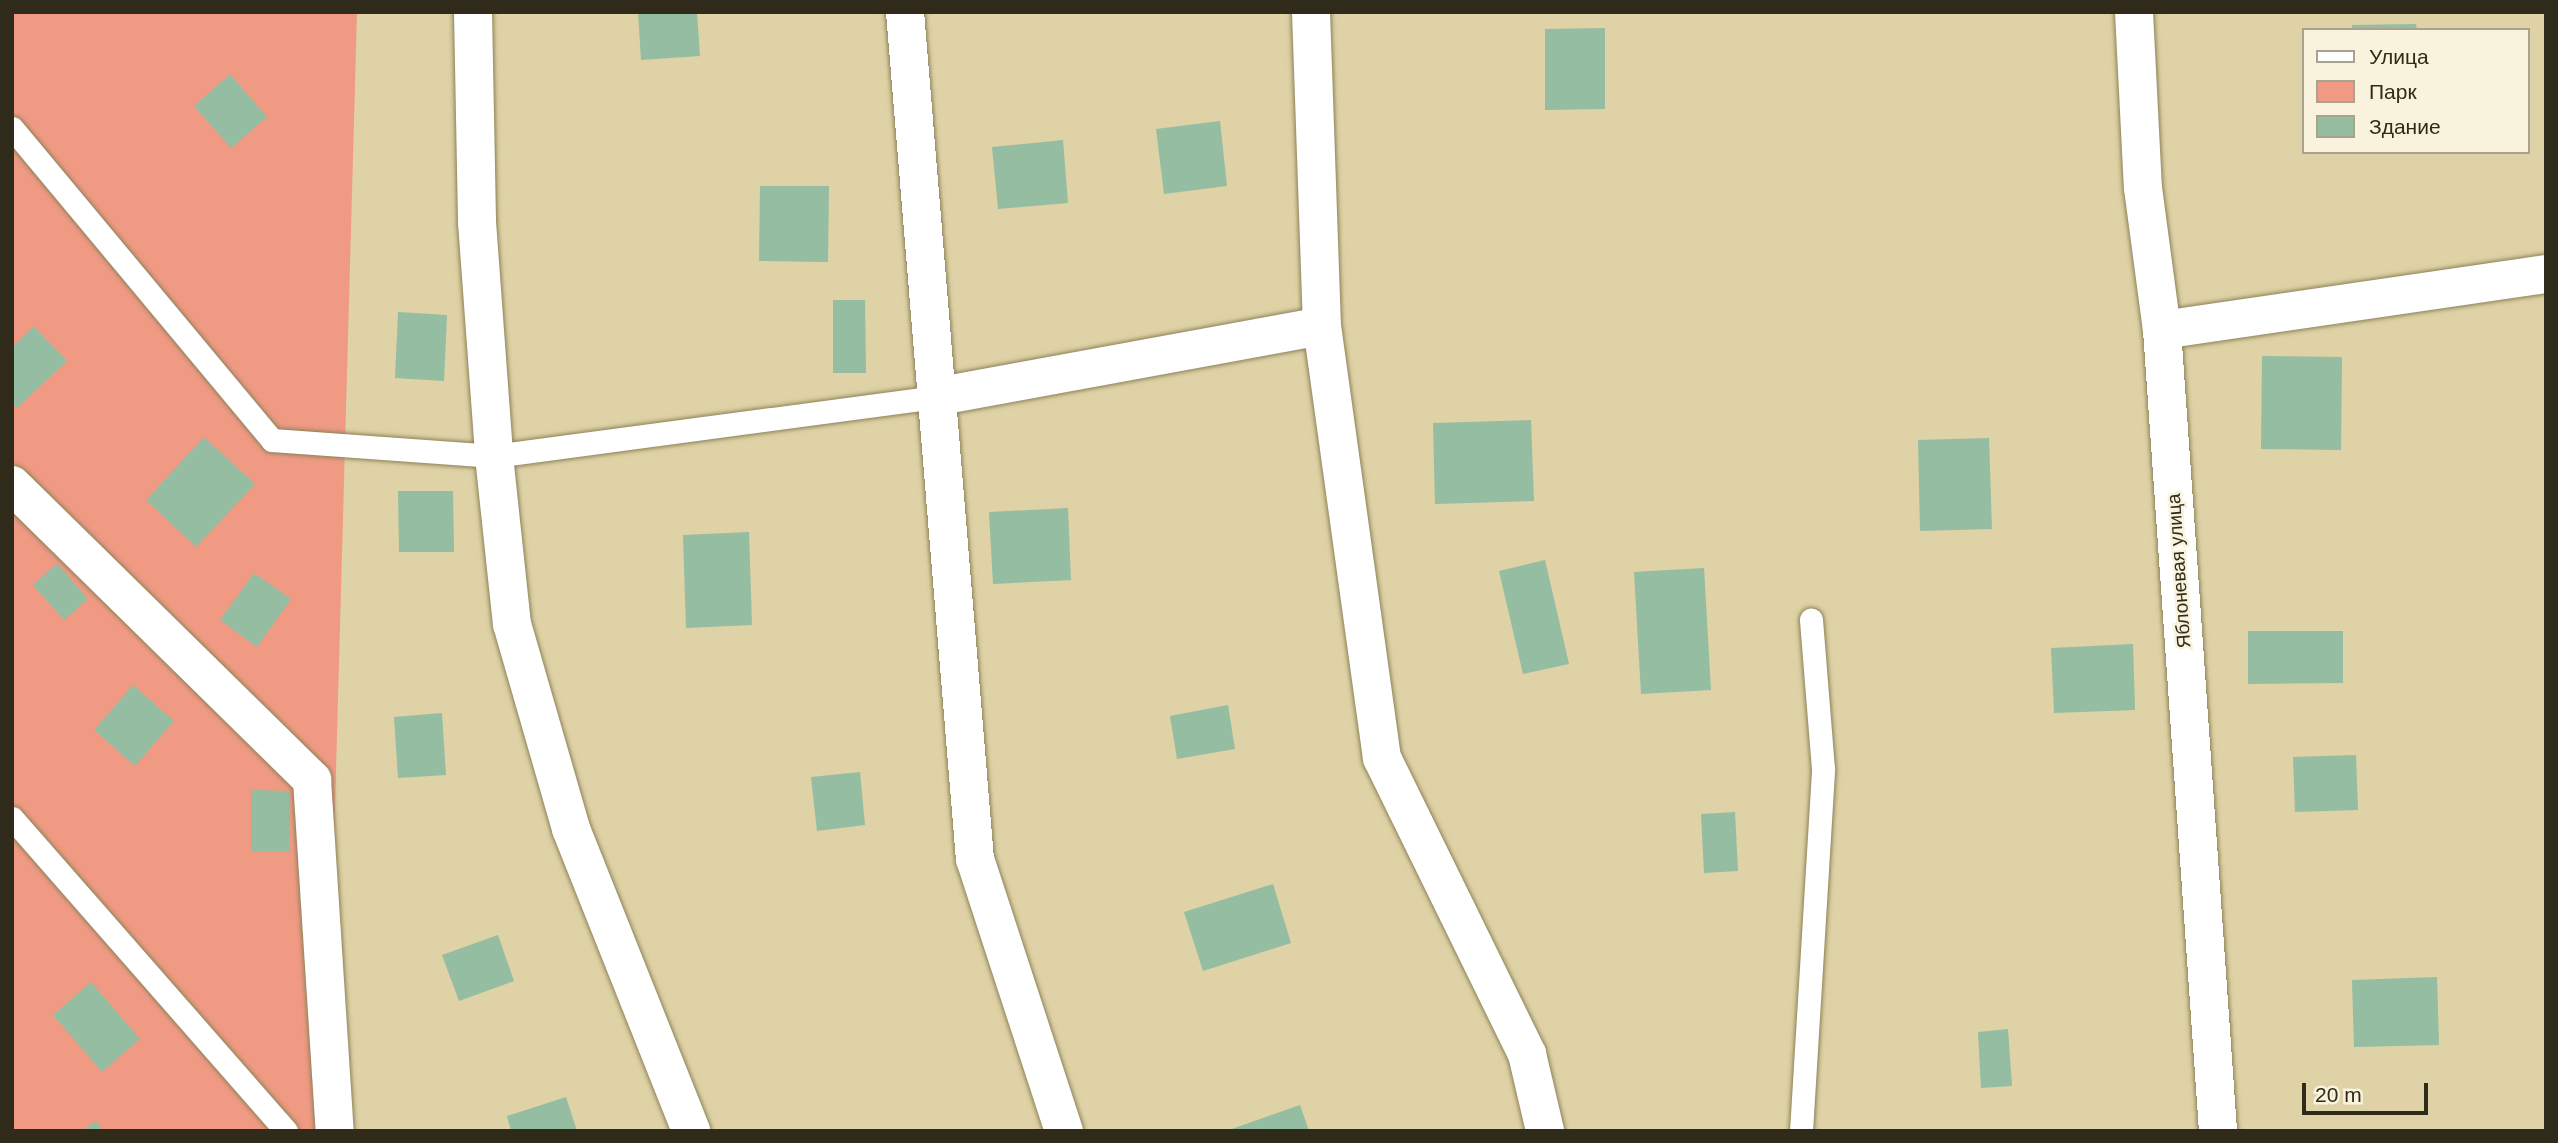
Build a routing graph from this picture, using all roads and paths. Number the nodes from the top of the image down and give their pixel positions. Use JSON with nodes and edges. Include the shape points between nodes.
{"nodes":[{"id":1,"x":473,"y":12,"type":"edge"},
{"id":2,"x":905,"y":12,"type":"edge"},
{"id":3,"x":1311,"y":12,"type":"edge"},
{"id":4,"x":2134,"y":12,"type":"edge"},
{"id":5,"x":12,"y":128,"type":"edge"},
{"id":6,"x":2546,"y":274,"type":"edge"},
{"id":7,"x":1322,"y":326,"type":"junction"},
{"id":8,"x":2162,"y":330,"type":"junction"},
{"id":9,"x":935,"y":397,"type":"junction"},
{"id":10,"x":494,"y":456,"type":"junction"},
{"id":11,"x":12,"y":485,"type":"edge"},
{"id":12,"x":1811,"y":619,"type":"dead end"},
{"id":13,"x":12,"y":818,"type":"edge"},
{"id":14,"x":286,"y":1131,"type":"edge"},
{"id":15,"x":335,"y":1131,"type":"edge"},
{"id":16,"x":691,"y":1131,"type":"edge"},
{"id":17,"x":1064,"y":1131,"type":"edge"},
{"id":18,"x":1545,"y":1131,"type":"edge"},
{"id":19,"x":1801,"y":1131,"type":"edge"},
{"id":20,"x":2217,"y":1131,"type":"edge"}],
"edges":[{"from":1,"to":10,"type":"street","via":[[477,222]]},
{"from":2,"to":9,"type":"street"},
{"from":3,"to":7,"type":"street"},
{"from":4,"to":8,"type":"street","name":"Яблоневая улица","via":[[2143,188]]},
{"from":5,"to":10,"type":"lane","via":[[272,440]]},
{"from":6,"to":8,"type":"street"},
{"from":7,"to":9,"type":"street"},
{"from":7,"to":18,"type":"street","via":[[1382,758],[1527,1054]]},
{"from":8,"to":20,"type":"street","name":"Яблоневая улица"},
{"from":9,"to":10,"type":"lane"},
{"from":9,"to":17,"type":"street","via":[[975,859]]},
{"from":10,"to":16,"type":"street","via":[[512,624],[571,829]]},
{"from":11,"to":15,"type":"street","via":[[312,780]]},
{"from":12,"to":19,"type":"lane","via":[[1823,769]]},
{"from":13,"to":14,"type":"lane"}]}
